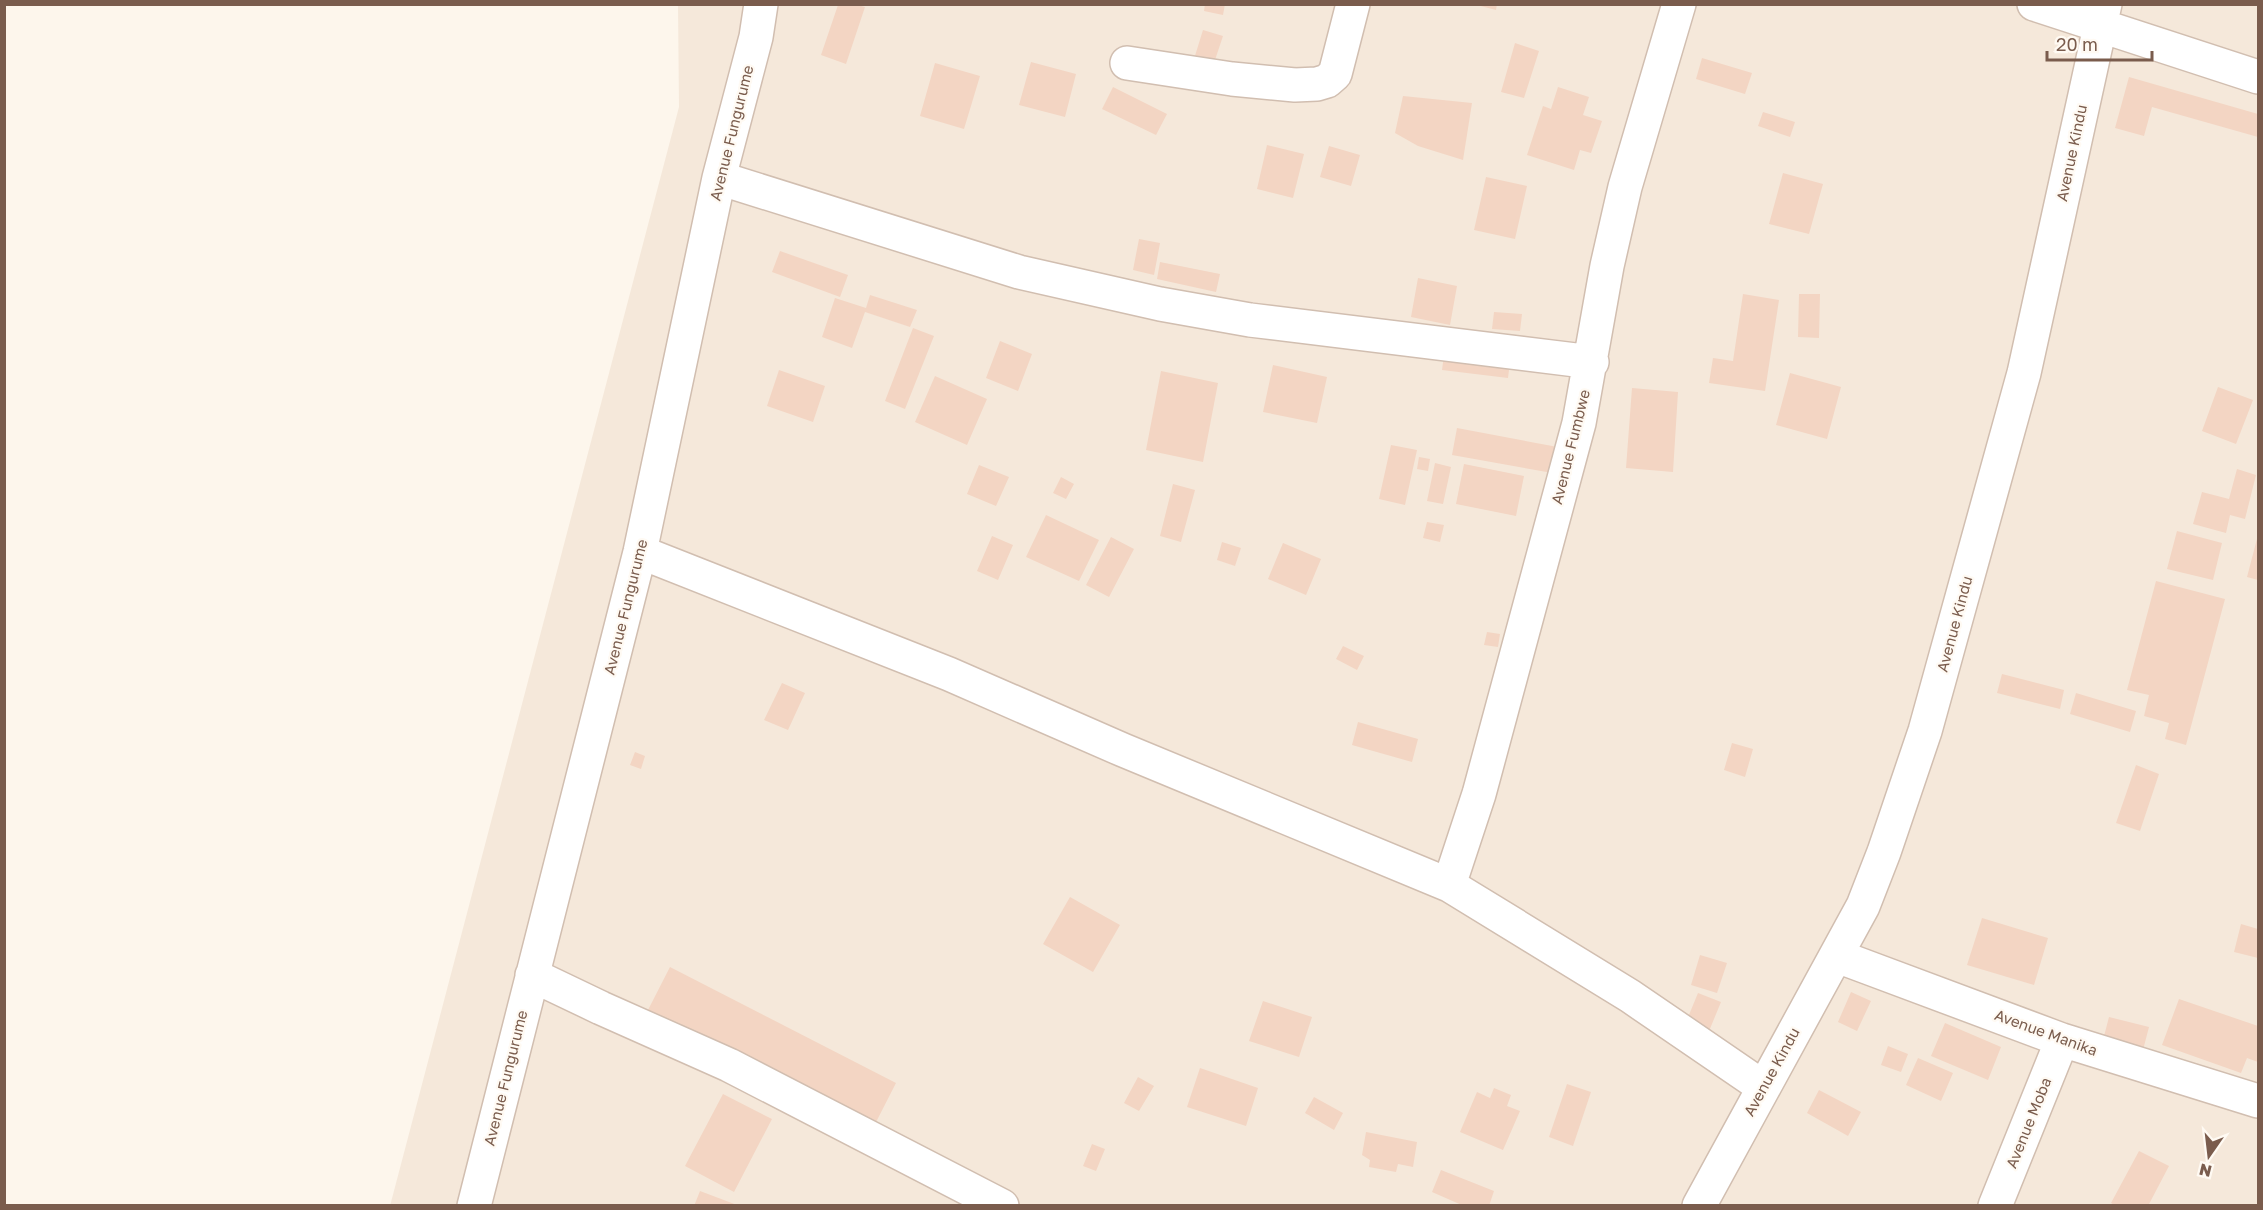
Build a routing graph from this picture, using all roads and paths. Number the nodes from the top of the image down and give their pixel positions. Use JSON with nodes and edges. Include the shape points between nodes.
{"nodes":[{"id":1,"x":761,"y":4,"type":"edge"},
{"id":2,"x":1353,"y":4,"type":"edge"},
{"id":3,"x":1679,"y":4,"type":"edge"},
{"id":4,"x":2034,"y":4,"type":"edge"},
{"id":5,"x":2102,"y":16,"type":"edge"},
{"id":6,"x":1127,"y":63,"type":"dead end"},
{"id":7,"x":2259,"y":77,"type":"edge"},
{"id":8,"x":719,"y":178,"type":"junction"},
{"id":9,"x":1592,"y":362,"type":"junction"},
{"id":10,"x":640,"y":552,"type":"junction"},
{"id":11,"x":1449,"y":885,"type":"junction"},
{"id":12,"x":1837,"y":956,"type":"junction"},
{"id":13,"x":532,"y":975,"type":"junction"},
{"id":14,"x":2062,"y":1040,"type":"junction"},
{"id":15,"x":1763,"y":1087,"type":"junction"},
{"id":16,"x":2259,"y":1101,"type":"edge"},
{"id":17,"x":474,"y":1206,"type":"edge"},
{"id":18,"x":1002,"y":1206,"type":"edge"},
{"id":19,"x":1699,"y":1206,"type":"edge"},
{"id":20,"x":1995,"y":1206,"type":"edge"}],
"edges":[{"from":1,"to":8,"type":"street","name":"Avenue Fungurume"},
{"from":2,"to":6,"type":"street","via":[[1335,74],[1317,84],[1242,80]]},
{"from":3,"to":9,"type":"street","name":"Avenue Fumbwe","via":[[1625,187],[1607,266]]},
{"from":4,"to":5,"type":"street"},
{"from":5,"to":7,"type":"street"},
{"from":5,"to":12,"type":"street","name":"Avenue Kindu","via":[[2024,373],[1925,731],[1863,906]]},
{"from":8,"to":9,"type":"street","via":[[1019,272],[1160,304],[1250,320]]},
{"from":8,"to":10,"type":"street","name":"Avenue Fungurume"},
{"from":9,"to":11,"type":"street","name":"Avenue Fumbwe","via":[[1479,794]]},
{"from":10,"to":11,"type":"street","via":[[949,674]]},
{"from":10,"to":13,"type":"street","name":"Avenue Fungurume"},
{"from":11,"to":15,"type":"street","via":[[1630,996]]},
{"from":12,"to":14,"type":"street","name":"Avenue Manika"},
{"from":12,"to":15,"type":"street","name":"Avenue Kindu"},
{"from":13,"to":17,"type":"street","name":"Avenue Fungurume"},
{"from":13,"to":18,"type":"street","via":[[729,1065]]},
{"from":14,"to":16,"type":"street","name":"Avenue Manika"},
{"from":14,"to":20,"type":"street","name":"Avenue Moba"},
{"from":15,"to":19,"type":"street","name":"Avenue Kindu"}]}
